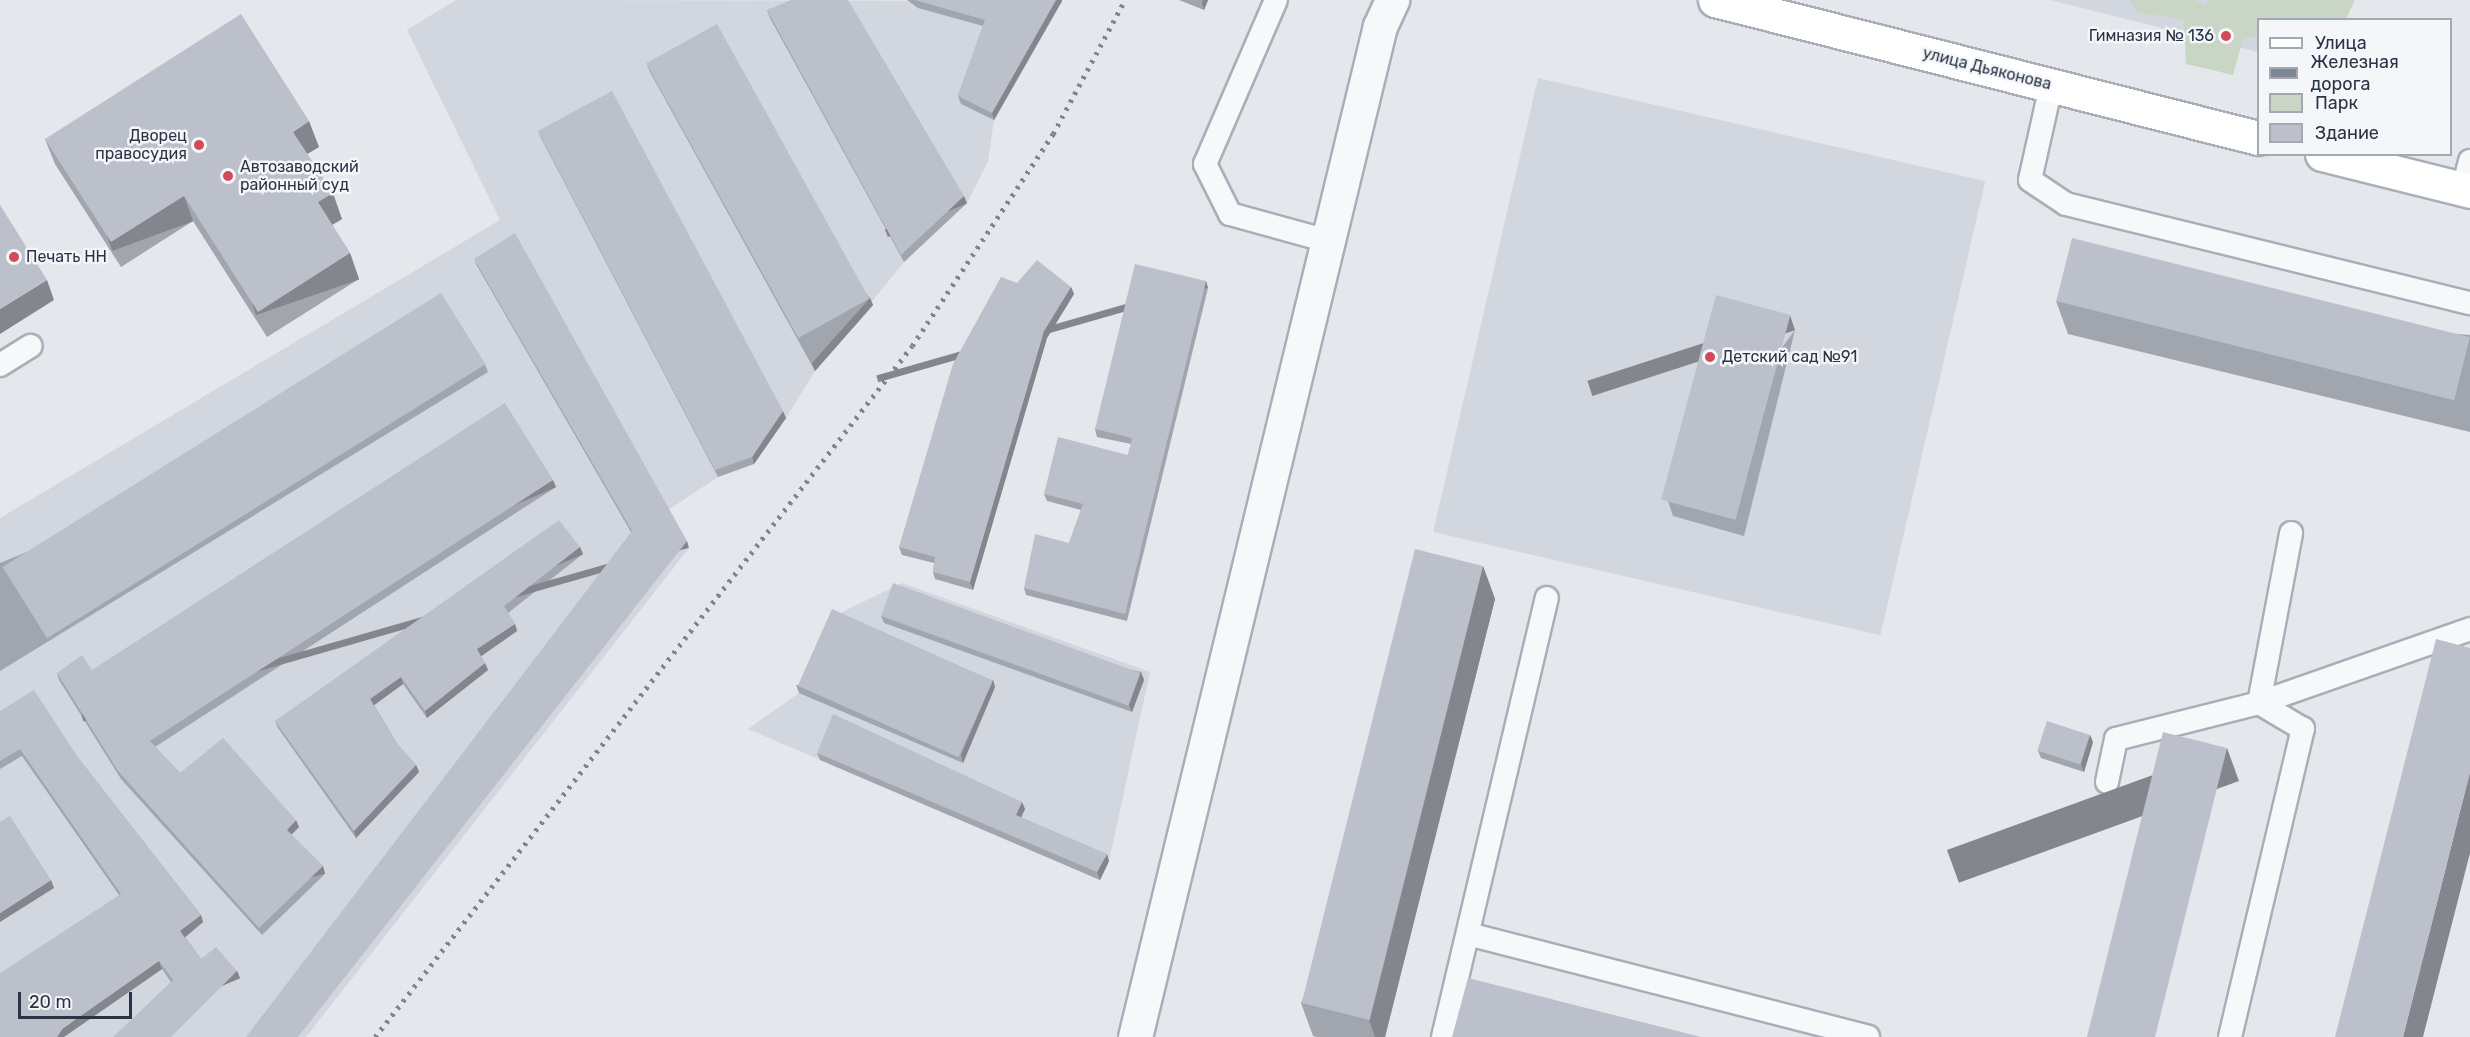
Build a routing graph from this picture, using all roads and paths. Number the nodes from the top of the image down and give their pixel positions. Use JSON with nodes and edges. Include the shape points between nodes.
{"nodes":[{"id":1,"x":1276,"y":0,"type":"edge"},
{"id":2,"x":1392,"y":0,"type":"edge"},
{"id":3,"x":1715,"y":0,"type":"edge"},
{"id":4,"x":2051,"y":86,"type":"junction"},
{"id":5,"x":2257,"y":138,"type":"edge"},
{"id":6,"x":2333,"y":156,"type":"edge"},
{"id":7,"x":2468,"y":180,"type":"edge"},
{"id":8,"x":1328,"y":242,"type":"junction"},
{"id":9,"x":2470,"y":303,"type":"edge"},
{"id":10,"x":31,"y":346,"type":"dead end"},
{"id":11,"x":0,"y":365,"type":"edge"},
{"id":12,"x":2291,"y":533,"type":"dead end"},
{"id":13,"x":1547,"y":598,"type":"dead end"},
{"id":14,"x":2470,"y":629,"type":"edge"},
{"id":15,"x":2259,"y":703,"type":"junction"},
{"id":16,"x":2107,"y":782,"type":"dead end"},
{"id":17,"x":1468,"y":934,"type":"junction"},
{"id":18,"x":1135,"y":1037,"type":"edge"},
{"id":19,"x":1443,"y":1037,"type":"edge"},
{"id":20,"x":1868,"y":1037,"type":"edge"},
{"id":21,"x":2230,"y":1037,"type":"edge"}],
"edges":[{"from":1,"to":8,"type":"lane","via":[[1205,164],[1230,214]]},
{"from":2,"to":8,"type":"street","via":[[1380,26]]},
{"from":3,"to":4,"type":"main road","name":"улица Дьяконова"},
{"from":4,"to":5,"type":"main road","name":"улица Дьяконова"},
{"from":4,"to":9,"type":"lane","via":[[2030,180],[2066,204]]},
{"from":6,"to":7,"type":"main road"},
{"from":8,"to":18,"type":"street"},
{"from":10,"to":11,"type":"lane"},
{"from":12,"to":15,"type":"lane"},
{"from":13,"to":17,"type":"lane"},
{"from":14,"to":15,"type":"lane"},
{"from":15,"to":16,"type":"lane","via":[[2116,739]]},
{"from":15,"to":21,"type":"lane","via":[[2303,729]]},
{"from":17,"to":19,"type":"lane"},
{"from":17,"to":20,"type":"lane"}]}
